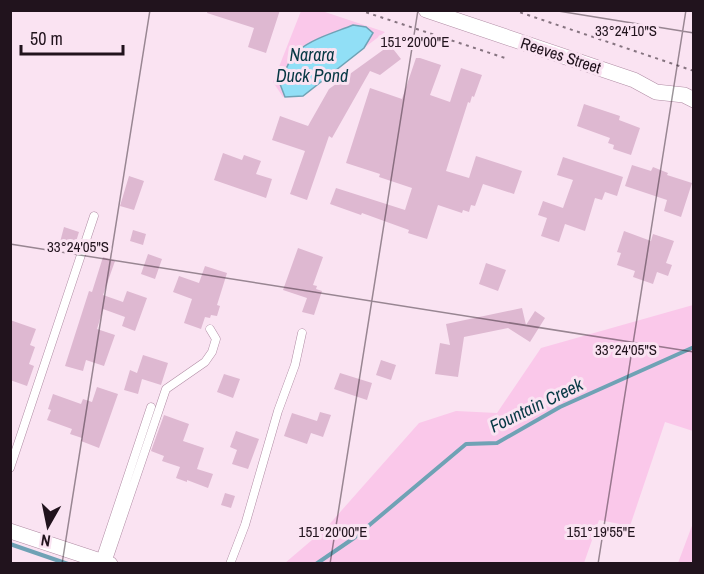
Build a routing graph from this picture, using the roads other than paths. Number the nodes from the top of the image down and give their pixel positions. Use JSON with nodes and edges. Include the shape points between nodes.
{"nodes":[{"id":1,"x":426,"y":10,"type":"edge"},
{"id":2,"x":693,"y":100,"type":"edge"},
{"id":3,"x":94,"y":216,"type":"dead end"},
{"id":4,"x":210,"y":329,"type":"dead end"},
{"id":5,"x":302,"y":333,"type":"dead end"},
{"id":6,"x":151,"y":408,"type":"dead end"},
{"id":7,"x":10,"y":468,"type":"edge"},
{"id":8,"x":10,"y":531,"type":"edge"},
{"id":9,"x":106,"y":562,"type":"edge"},
{"id":10,"x":230,"y":564,"type":"edge"}],
"edges":[{"from":1,"to":2,"type":"street","name":"Reeves Street","via":[[634,80],[656,92]]},
{"from":3,"to":7,"type":"lane"},
{"from":4,"to":9,"type":"lane","via":[[216,339],[205,363],[166,389]]},
{"from":5,"to":10,"type":"lane"},
{"from":6,"to":9,"type":"lane"},
{"from":8,"to":9,"type":"street"}]}
